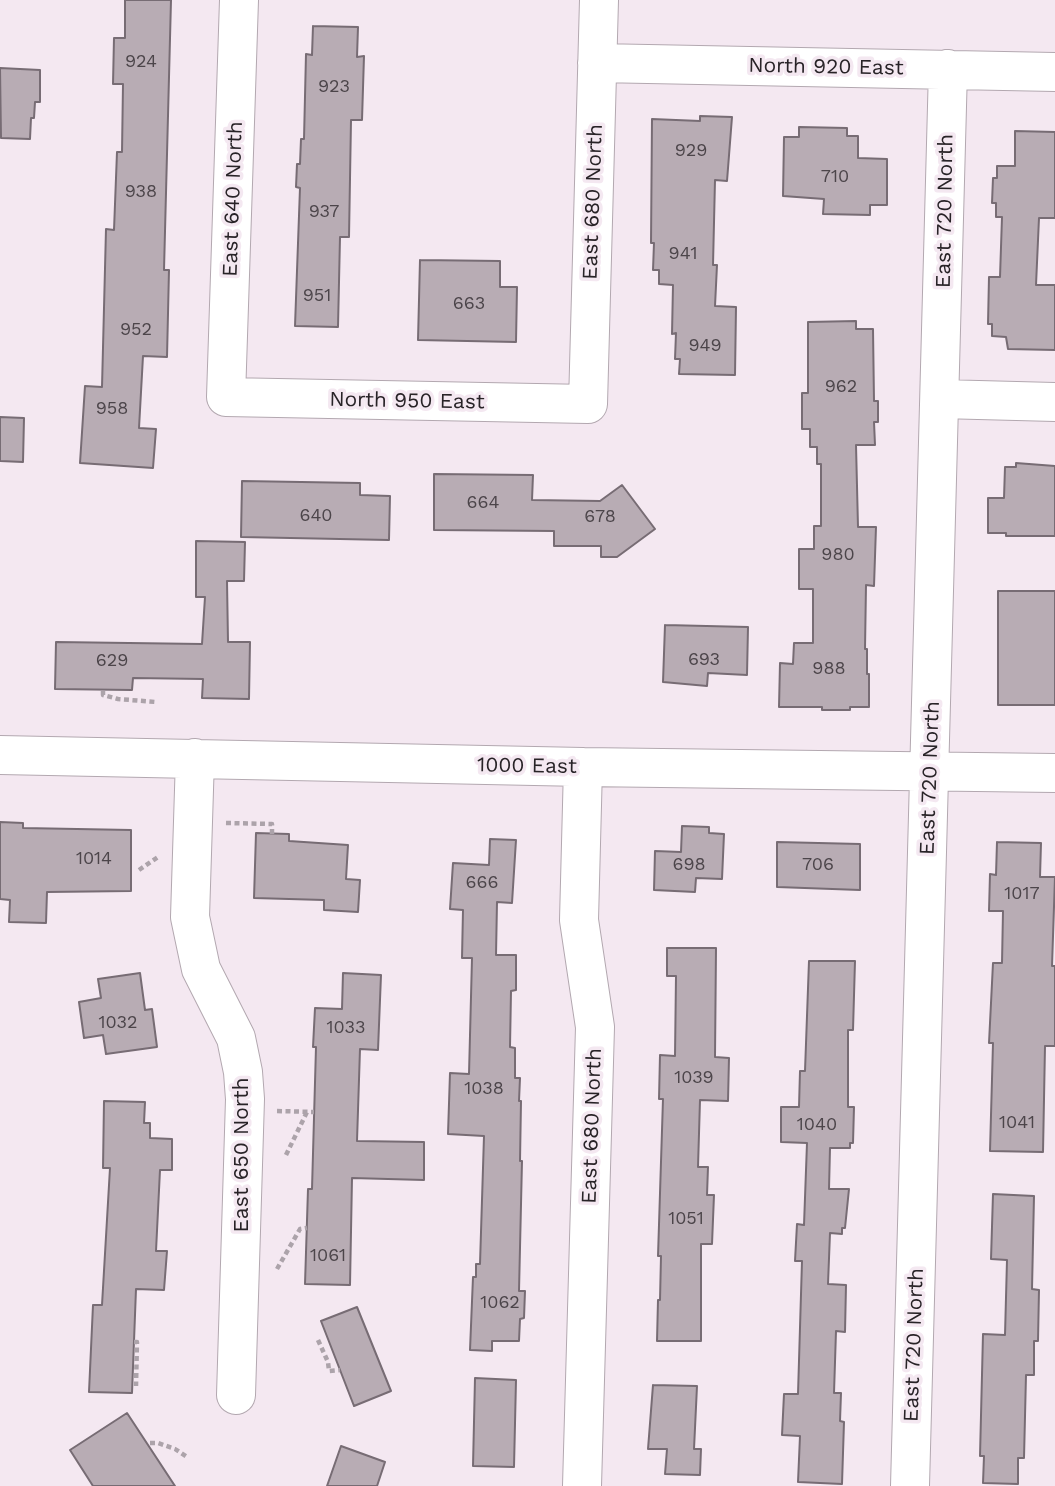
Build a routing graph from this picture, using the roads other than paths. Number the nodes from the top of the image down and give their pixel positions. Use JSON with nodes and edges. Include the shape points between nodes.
{"nodes":[{"id":1,"x":239,"y":0,"type":"edge"},
{"id":2,"x":598,"y":0,"type":"edge"},
{"id":3,"x":597,"y":63,"type":"junction"},
{"id":4,"x":948,"y":69,"type":"junction"},
{"id":5,"x":1055,"y":72,"type":"edge"},
{"id":6,"x":226,"y":397,"type":"joint"},
{"id":7,"x":940,"y":399,"type":"junction"},
{"id":8,"x":1055,"y":402,"type":"edge"},
{"id":9,"x":588,"y":404,"type":"joint"},
{"id":10,"x":0,"y":755,"type":"edge"},
{"id":11,"x":195,"y":758,"type":"junction"},
{"id":12,"x":583,"y":767,"type":"junction"},
{"id":13,"x":931,"y":770,"type":"junction"},
{"id":14,"x":1055,"y":773,"type":"edge"},
{"id":15,"x":236,"y":1395,"type":"dead end"},
{"id":16,"x":582,"y":1486,"type":"edge"},
{"id":17,"x":910,"y":1486,"type":"edge"}],
"edges":[{"from":1,"to":6,"type":"street","name":"East 640 North"},
{"from":2,"to":3,"type":"street","name":"East 680 North"},
{"from":3,"to":4,"type":"street","name":"North 920 East"},
{"from":3,"to":9,"type":"street","name":"East 680 North"},
{"from":4,"to":5,"type":"street","name":"North 920 East"},
{"from":4,"to":7,"type":"street","name":"East 720 North"},
{"from":6,"to":9,"type":"street","name":"North 950 East"},
{"from":7,"to":8,"type":"street"},
{"from":7,"to":13,"type":"street","name":"East 720 North"},
{"from":10,"to":11,"type":"street","name":"1000 East"},
{"from":11,"to":12,"type":"street","name":"1000 East"},
{"from":11,"to":15,"type":"street","name":"East 650 North","via":[[190,917],[201,969],[236,1038],[244,1085]]},
{"from":12,"to":13,"type":"street","name":"1000 East"},
{"from":12,"to":16,"type":"street","name":"East 680 North","via":[[579,920],[594,1027]]},
{"from":13,"to":14,"type":"street","name":"1000 East"},
{"from":13,"to":17,"type":"street","name":"East 720 North"}]}
